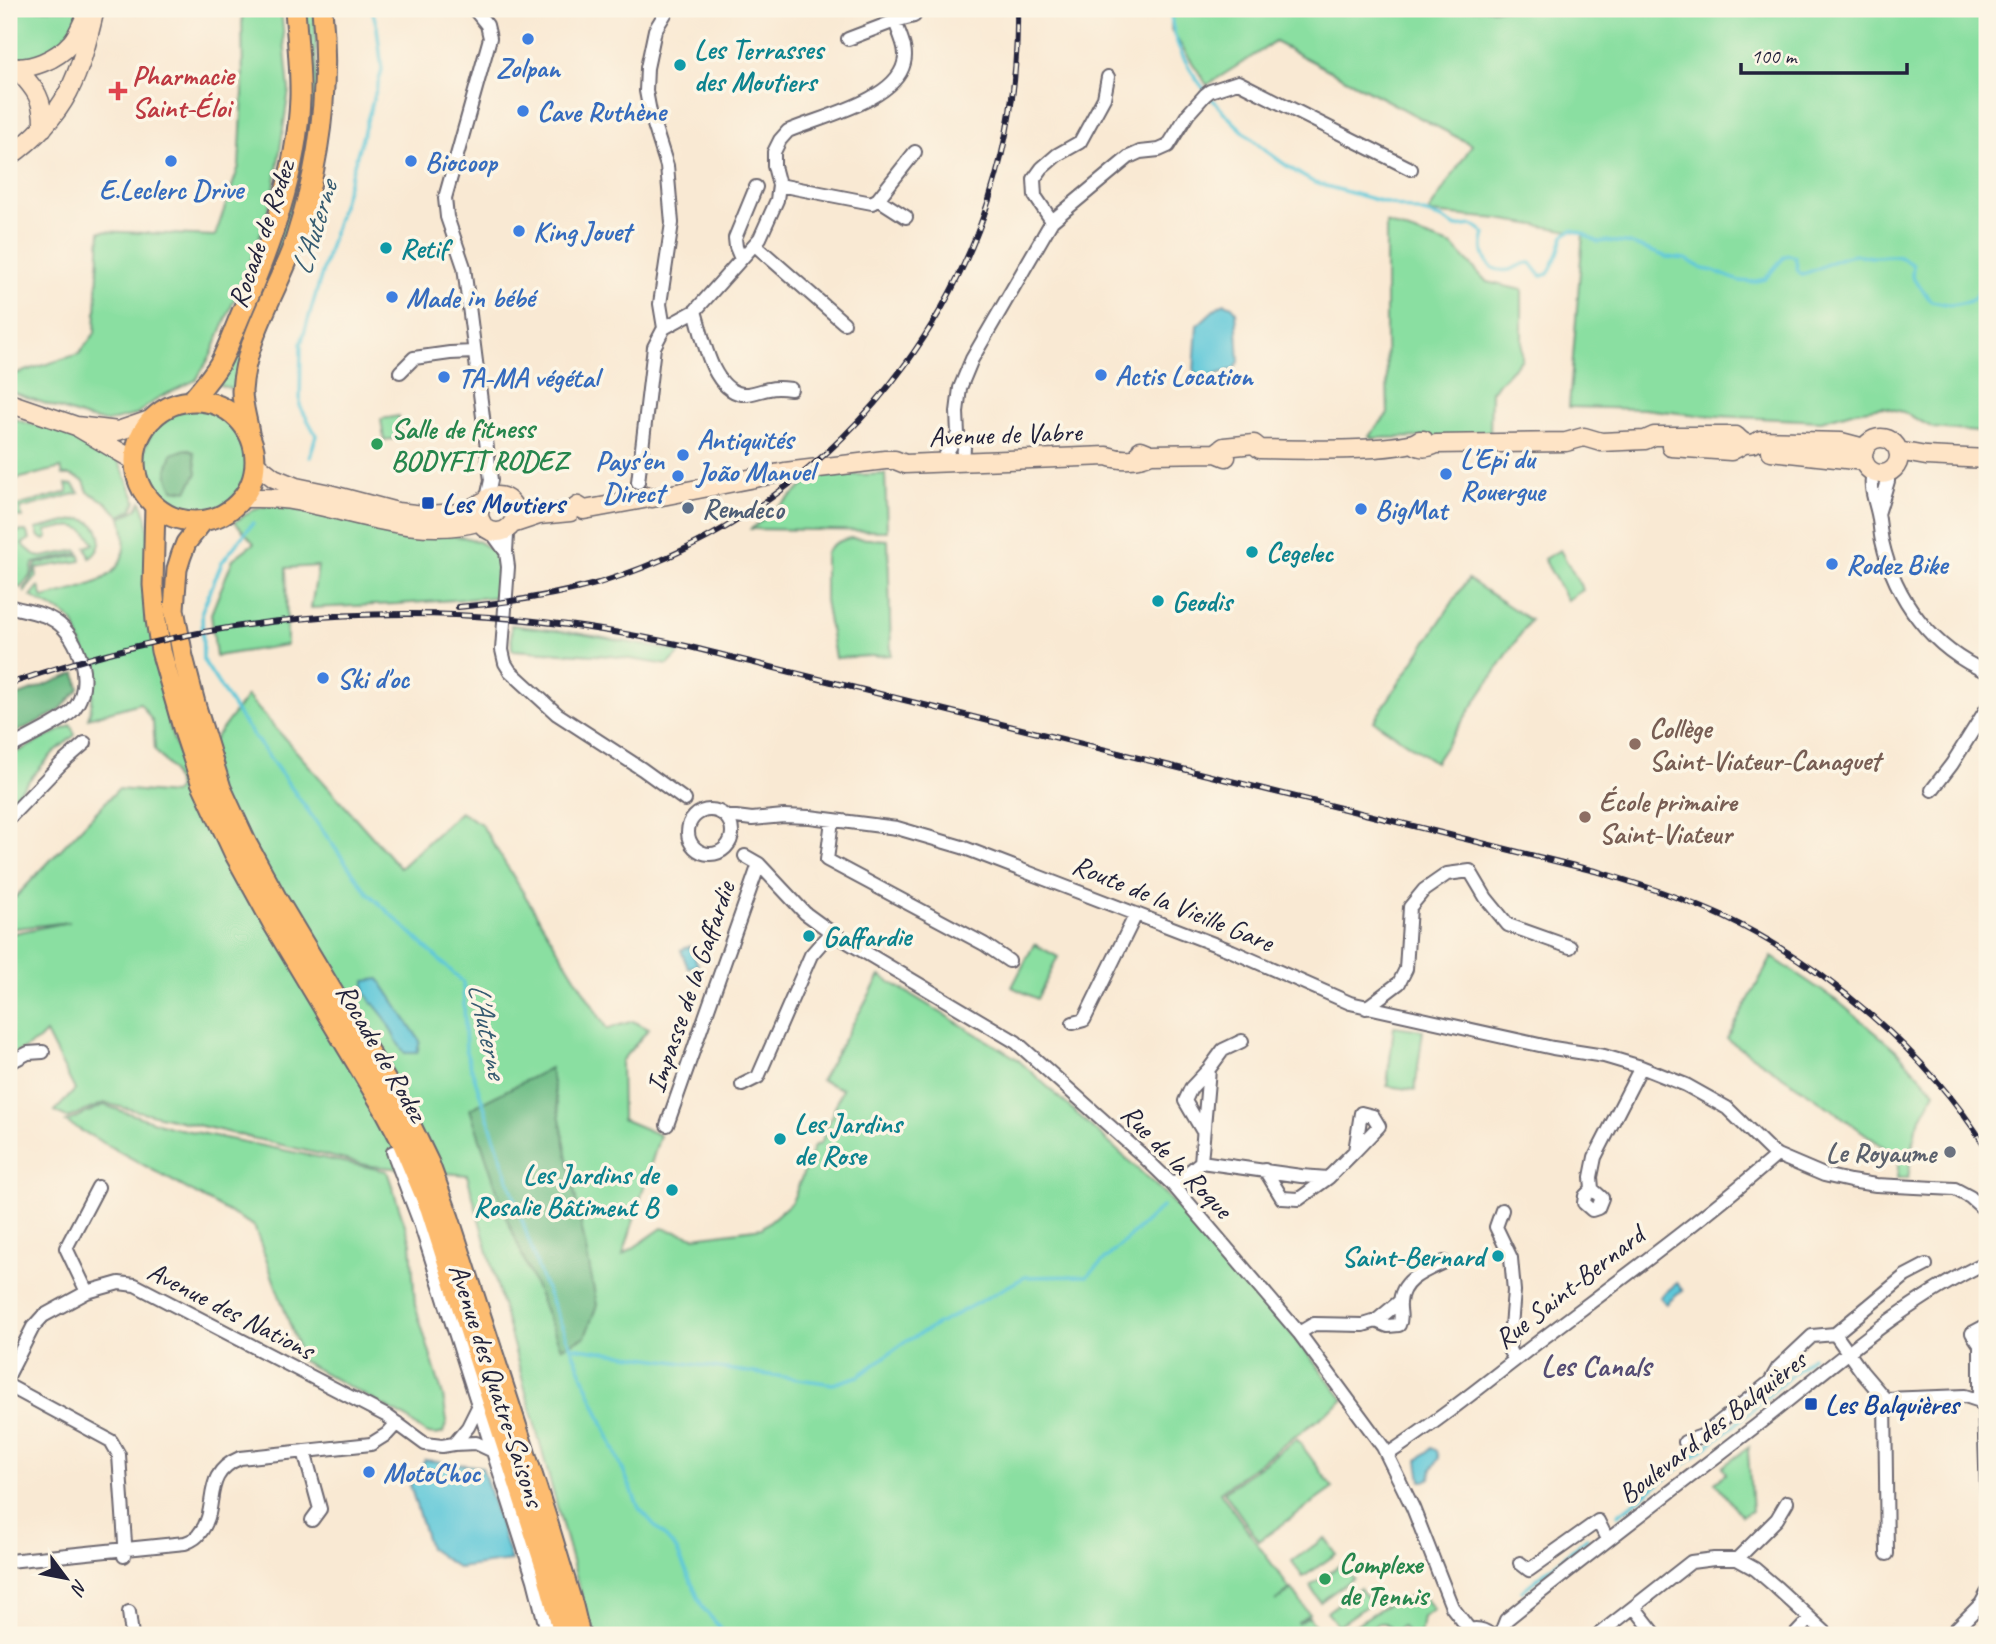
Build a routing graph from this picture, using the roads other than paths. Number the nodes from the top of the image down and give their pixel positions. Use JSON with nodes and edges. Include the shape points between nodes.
{"nodes":[{"id":1,"x":91,"y":9,"type":"edge"},
{"id":2,"x":295,"y":9,"type":"edge"},
{"id":3,"x":322,"y":9,"type":"edge"},
{"id":4,"x":474,"y":9,"type":"edge"},
{"id":5,"x":668,"y":9,"type":"edge"},
{"id":6,"x":914,"y":16,"type":"dead end"},
{"id":7,"x":895,"y":21,"type":"junction"},
{"id":8,"x":848,"y":39,"type":"dead end"},
{"id":9,"x":12,"y":68,"type":"edge"},
{"id":10,"x":1108,"y":77,"type":"dead end"},
{"id":11,"x":43,"y":128,"type":"junction"},
{"id":12,"x":915,"y":152,"type":"dead end"},
{"id":13,"x":9,"y":157,"type":"edge"},
{"id":14,"x":1411,"y":169,"type":"dead end"},
{"id":15,"x":779,"y":185,"type":"junction"},
{"id":16,"x":756,"y":187,"type":"dead end"},
{"id":17,"x":878,"y":199,"type":"junction"},
{"id":18,"x":906,"y":217,"type":"dead end"},
{"id":19,"x":1052,"y":221,"type":"junction"},
{"id":20,"x":755,"y":245,"type":"junction"},
{"id":21,"x":741,"y":259,"type":"junction"},
{"id":22,"x":695,"y":311,"type":"junction"},
{"id":23,"x":844,"y":323,"type":"dead end"},
{"id":24,"x":664,"y":328,"type":"junction"},
{"id":25,"x":474,"y":352,"type":"junction"},
{"id":26,"x":400,"y":372,"type":"dead end"},
{"id":27,"x":791,"y":389,"type":"dead end"},
{"id":28,"x":191,"y":401,"type":"junction"},
{"id":29,"x":9,"y":403,"type":"edge"},
{"id":30,"x":153,"y":419,"type":"junction"},
{"id":31,"x":76,"y":426,"type":"junction"},
{"id":32,"x":249,"y":433,"type":"junction"},
{"id":33,"x":1987,"y":459,"type":"edge"},
{"id":34,"x":135,"y":461,"type":"junction"},
{"id":35,"x":1880,"y":461,"type":"junction"},
{"id":36,"x":954,"y":463,"type":"junction"},
{"id":37,"x":256,"y":464,"type":"junction"},
{"id":38,"x":490,"y":495,"type":"junction"},
{"id":39,"x":641,"y":496,"type":"junction"},
{"id":40,"x":243,"y":498,"type":"junction"},
{"id":41,"x":155,"y":506,"type":"junction"},
{"id":42,"x":203,"y":521,"type":"junction"},
{"id":43,"x":500,"y":522,"type":"junction"},
{"id":44,"x":9,"y":606,"type":"edge"},
{"id":45,"x":1987,"y":672,"type":"edge"},
{"id":46,"x":1987,"y":708,"type":"edge"},
{"id":47,"x":85,"y":743,"type":"dead end"},
{"id":48,"x":9,"y":748,"type":"edge"},
{"id":49,"x":1932,"y":790,"type":"dead end"},
{"id":50,"x":685,"y":800,"type":"junction"},
{"id":51,"x":706,"y":810,"type":"junction"},
{"id":52,"x":727,"y":817,"type":"junction"},
{"id":53,"x":9,"y":818,"type":"edge"},
{"id":54,"x":746,"y":819,"type":"junction"},
{"id":55,"x":832,"y":820,"type":"junction"},
{"id":56,"x":690,"y":823,"type":"junction"},
{"id":57,"x":732,"y":834,"type":"junction"},
{"id":58,"x":719,"y":852,"type":"junction"},
{"id":59,"x":745,"y":856,"type":"junction"},
{"id":60,"x":759,"y":864,"type":"junction"},
{"id":61,"x":1136,"y":914,"type":"junction"},
{"id":62,"x":272,"y":922,"type":"junction"},
{"id":63,"x":831,"y":932,"type":"junction"},
{"id":64,"x":1570,"y":947,"type":"dead end"},
{"id":65,"x":1009,"y":961,"type":"dead end"},
{"id":66,"x":1366,"y":1008,"type":"junction"},
{"id":67,"x":1073,"y":1023,"type":"dead end"},
{"id":68,"x":1242,"y":1041,"type":"dead end"},
{"id":69,"x":43,"y":1052,"type":"dead end"},
{"id":70,"x":9,"y":1063,"type":"edge"},
{"id":71,"x":1641,"y":1066,"type":"junction"},
{"id":72,"x":1209,"y":1069,"type":"junction"},
{"id":73,"x":743,"y":1084,"type":"dead end"},
{"id":74,"x":1348,"y":1111,"type":"dead end"},
{"id":75,"x":1361,"y":1114,"type":"junction"},
{"id":76,"x":667,"y":1125,"type":"dead end"},
{"id":77,"x":1202,"y":1130,"type":"junction"},
{"id":78,"x":1355,"y":1151,"type":"junction"},
{"id":79,"x":393,"y":1152,"type":"joint"},
{"id":80,"x":1777,"y":1155,"type":"junction"},
{"id":81,"x":1200,"y":1162,"type":"junction"},
{"id":82,"x":1265,"y":1170,"type":"junction"},
{"id":83,"x":1328,"y":1178,"type":"junction"},
{"id":84,"x":1172,"y":1185,"type":"junction"},
{"id":85,"x":98,"y":1187,"type":"dead end"},
{"id":86,"x":1592,"y":1189,"type":"dead end"},
{"id":87,"x":1502,"y":1210,"type":"dead end"},
{"id":88,"x":1987,"y":1212,"type":"edge"},
{"id":89,"x":1444,"y":1262,"type":"dead end"},
{"id":90,"x":1987,"y":1262,"type":"edge"},
{"id":91,"x":1926,"y":1265,"type":"dead end"},
{"id":92,"x":87,"y":1292,"type":"junction"},
{"id":93,"x":1987,"y":1325,"type":"edge"},
{"id":94,"x":1299,"y":1334,"type":"junction"},
{"id":95,"x":1835,"y":1334,"type":"junction"},
{"id":96,"x":1847,"y":1353,"type":"junction"},
{"id":97,"x":1515,"y":1360,"type":"junction"},
{"id":98,"x":9,"y":1374,"type":"edge"},
{"id":99,"x":9,"y":1386,"type":"edge"},
{"id":100,"x":1885,"y":1399,"type":"junction"},
{"id":101,"x":1984,"y":1401,"type":"edge"},
{"id":102,"x":478,"y":1407,"type":"junction"},
{"id":103,"x":397,"y":1423,"type":"junction"},
{"id":104,"x":1685,"y":1442,"type":"dead end"},
{"id":105,"x":454,"y":1444,"type":"junction"},
{"id":106,"x":304,"y":1451,"type":"junction"},
{"id":107,"x":493,"y":1451,"type":"junction"},
{"id":108,"x":1388,"y":1454,"type":"junction"},
{"id":109,"x":1987,"y":1496,"type":"edge"},
{"id":110,"x":1787,"y":1502,"type":"dead end"},
{"id":111,"x":312,"y":1520,"type":"dead end"},
{"id":112,"x":1607,"y":1539,"type":"junction"},
{"id":113,"x":124,"y":1553,"type":"junction"},
{"id":114,"x":1887,"y":1554,"type":"dead end"},
{"id":115,"x":1737,"y":1559,"type":"junction"},
{"id":116,"x":9,"y":1561,"type":"edge"},
{"id":117,"x":1520,"y":1563,"type":"dead end"},
{"id":118,"x":1987,"y":1593,"type":"edge"},
{"id":119,"x":1634,"y":1607,"type":"junction"},
{"id":120,"x":129,"y":1612,"type":"dead end"},
{"id":121,"x":1810,"y":1619,"type":"junction"},
{"id":122,"x":1506,"y":1620,"type":"junction"},
{"id":123,"x":1465,"y":1632,"type":"edge"},
{"id":124,"x":132,"y":1635,"type":"edge"},
{"id":125,"x":548,"y":1635,"type":"edge"},
{"id":126,"x":564,"y":1635,"type":"edge"},
{"id":127,"x":580,"y":1635,"type":"edge"},
{"id":128,"x":1491,"y":1635,"type":"edge"},
{"id":129,"x":1500,"y":1635,"type":"edge"},
{"id":130,"x":1598,"y":1635,"type":"edge"},
{"id":131,"x":1656,"y":1635,"type":"edge"},
{"id":132,"x":1795,"y":1635,"type":"edge"},
{"id":133,"x":1828,"y":1635,"type":"edge"},
{"id":134,"x":1950,"y":1635,"type":"edge"}],
"edges":[{"from":1,"to":9,"type":"main road","via":[[73,42],[60,54]]},
{"from":1,"to":11,"type":"main road","via":[[73,84]]},
{"from":2,"to":28,"type":"main road","name":"Rocade de Rodez","via":[[300,101],[283,200],[220,363]]},
{"from":3,"to":32,"type":"main road","name":"Rocade de Rodez","via":[[323,109],[317,156],[294,243],[246,358],[242,394]]},
{"from":4,"to":25,"type":"street","via":[[487,25],[490,38],[445,198],[464,267]]},
{"from":5,"to":24,"type":"street","via":[[655,30],[646,91],[667,166],[672,223],[660,304]]},
{"from":6,"to":7,"type":"street"},
{"from":7,"to":8,"type":"street"},
{"from":7,"to":15,"type":"street","via":[[904,47],[898,76],[868,101],[789,131],[774,152]]},
{"from":9,"to":11,"type":"main road","via":[[35,89],[44,112]]},
{"from":10,"to":19,"type":"street","via":[[1104,98],[1080,142],[1057,155],[1034,180],[1035,196]]},
{"from":11,"to":13,"type":"main road"},
{"from":12,"to":17,"type":"street"},
{"from":14,"to":19,"type":"street","via":[[1238,82],[1208,93],[1168,146],[1129,157]]},
{"from":15,"to":17,"type":"street","via":[[872,203]]},
{"from":15,"to":20,"type":"street","via":[[777,200]]},
{"from":16,"to":21,"type":"street","via":[[735,238]]},
{"from":17,"to":18,"type":"street"},
{"from":19,"to":36,"type":"street","via":[[960,388],[958,434],[946,454]]},
{"from":20,"to":21,"type":"street"},
{"from":20,"to":23,"type":"street"},
{"from":21,"to":22,"type":"street"},
{"from":22,"to":24,"type":"street"},
{"from":22,"to":27,"type":"street","via":[[716,375],[725,386],[741,394]]},
{"from":24,"to":39,"type":"street","via":[[654,347]]},
{"from":25,"to":26,"type":"street","via":[[414,358]]},
{"from":25,"to":38,"type":"street"},
{"from":28,"to":30,"type":"main road"},
{"from":28,"to":32,"type":"main road","via":[[225,408]]},
{"from":29,"to":31,"type":"main road"},
{"from":30,"to":31,"type":"main road","via":[[118,431]]},
{"from":30,"to":34,"type":"main road","via":[[143,431]]},
{"from":31,"to":34,"type":"main road"},
{"from":32,"to":37,"type":"main road"},
{"from":33,"to":35,"type":"main road","via":[[1926,456]]},
{"from":34,"to":41,"type":"main road","via":[[141,485]]},
{"from":35,"to":36,"type":"main road","name":"Avenue de Vabre","via":[[1841,442],[1761,440],[1731,451],[1650,445],[1645,440],[1601,442],[1585,448],[1566,442],[1436,444],[1419,440],[1315,451],[1260,449],[1254,444],[1224,447],[1216,453],[1151,454],[1142,450],[1107,457]]},
{"from":35,"to":45,"type":"street","via":[[1871,478],[1873,498],[1890,568],[1910,609],[1926,630],[1959,657]]},
{"from":36,"to":39,"type":"main road","name":"Avenue de Vabre","via":[[785,472]]},
{"from":37,"to":38,"type":"main road","via":[[296,487],[397,512],[463,513]]},
{"from":37,"to":40,"type":"main road"},
{"from":38,"to":43,"type":"main road","via":[[508,499]]},
{"from":38,"to":43,"type":"main road","via":[[479,512]]},
{"from":39,"to":43,"type":"main road","name":"Avenue de Vabre"},
{"from":40,"to":42,"type":"main road","via":[[230,510]]},
{"from":40,"to":43,"type":"main road","name":"Avenue de Vabre","via":[[295,500],[378,521],[428,527]]},
{"from":41,"to":42,"type":"main road","via":[[182,520]]},
{"from":41,"to":62,"type":"main road","name":"Rocade de Rodez","via":[[153,585],[161,651],[201,782],[233,853]]},
{"from":42,"to":127,"type":"main road","name":"Rocade de Rodez","via":[[181,556],[174,609],[196,707],[221,788],[277,899],[403,1109],[429,1163],[546,1517]]},
{"from":43,"to":50,"type":"street","via":[[508,567],[502,650],[510,671],[556,714]]},
{"from":44,"to":48,"type":"street","via":[[54,620],[64,628],[79,654],[84,684],[75,708],[65,717]]},
{"from":46,"to":49,"type":"street"},
{"from":47,"to":53,"type":"street"},
{"from":50,"to":51,"type":"street"},
{"from":50,"to":56,"type":"street"},
{"from":51,"to":52,"type":"street"},
{"from":51,"to":56,"type":"street"},
{"from":52,"to":54,"type":"street","name":"Route de la Vieille Gare"},
{"from":52,"to":57,"type":"street"},
{"from":54,"to":55,"type":"street","name":"Route de la Vieille Gare"},
{"from":54,"to":57,"type":"street"},
{"from":55,"to":61,"type":"street","name":"Route de la Vieille Gare","via":[[897,828],[962,847]]},
{"from":55,"to":65,"type":"street","via":[[827,860]]},
{"from":56,"to":58,"type":"street","via":[[693,845],[706,853]]},
{"from":57,"to":58,"type":"street"},
{"from":57,"to":59,"type":"street","name":"Rue de la Roque"},
{"from":58,"to":59,"type":"street","name":"Rue de la Roque"},
{"from":59,"to":60,"type":"street","name":"Rue de la Roque"},
{"from":60,"to":63,"type":"street","name":"Rue de la Roque","via":[[805,913]]},
{"from":60,"to":76,"type":"street","name":"Impasse de la Gaffardie"},
{"from":61,"to":66,"type":"street","name":"Route de la Vieille Gare"},
{"from":61,"to":67,"type":"street","via":[[1084,1020]]},
{"from":62,"to":79,"type":"main road","via":[[281,950]]},
{"from":62,"to":126,"type":"main road","name":"Rocade de Rodez","via":[[386,1112],[430,1208]]},
{"from":63,"to":73,"type":"street","via":[[811,955],[758,1077]]},
{"from":63,"to":84,"type":"street","name":"Rue de la Roque","via":[[1016,1042]]},
{"from":64,"to":66,"type":"street","via":[[1508,925],[1470,871],[1447,874],[1410,907],[1406,969],[1399,984]]},
{"from":66,"to":71,"type":"street","name":"Route de la Vieille Gare"},
{"from":68,"to":72,"type":"street","via":[[1223,1049]]},
{"from":69,"to":70,"type":"street","via":[[28,1053]]},
{"from":71,"to":80,"type":"street","name":"Route de la Vieille Gare","via":[[1727,1108]]},
{"from":71,"to":86,"type":"street","via":[[1595,1157]]},
{"from":72,"to":77,"type":"street"},
{"from":72,"to":77,"type":"street","via":[[1185,1101]]},
{"from":74,"to":75,"type":"street"},
{"from":75,"to":78,"type":"street"},
{"from":75,"to":78,"type":"street","via":[[1373,1116],[1379,1126]]},
{"from":77,"to":81,"type":"street"},
{"from":78,"to":83,"type":"street"},
{"from":79,"to":102,"type":"street","name":"Avenue des Quatre-Saisons"},
{"from":80,"to":88,"type":"street","name":"Route de la Vieille Gare","via":[[1850,1181],[1955,1189]]},
{"from":80,"to":97,"type":"street","name":"Rue Saint-Bernard"},
{"from":81,"to":82,"type":"street"},
{"from":81,"to":84,"type":"street"},
{"from":82,"to":83,"type":"street"},
{"from":82,"to":83,"type":"street","via":[[1282,1198],[1299,1199]]},
{"from":84,"to":94,"type":"street","name":"Rue de la Roque"},
{"from":85,"to":92,"type":"street","via":[[66,1248]]},
{"from":87,"to":97,"type":"street","via":[[1496,1227],[1511,1258],[1514,1291],[1508,1350]]},
{"from":89,"to":94,"type":"street","via":[[1418,1274],[1406,1285],[1399,1302],[1376,1321],[1314,1324]]},
{"from":90,"to":96,"type":"street","name":"Boulevard des Balquières","via":[[1933,1291]]},
{"from":91,"to":95,"type":"street","name":"Boulevard des Balquières","via":[[1905,1276]]},
{"from":92,"to":98,"type":"street","name":"Avenue des Nations","via":[[43,1316]]},
{"from":92,"to":103,"type":"street","name":"Avenue des Nations","via":[[119,1283],[135,1285]]},
{"from":93,"to":101,"type":"street","via":[[1972,1333],[1980,1345]]},
{"from":94,"to":108,"type":"street","name":"Rue de la Roque"},
{"from":95,"to":96,"type":"street","name":"Boulevard des Balquières"},
{"from":95,"to":104,"type":"street","name":"Boulevard des Balquières","via":[[1812,1336],[1778,1368],[1770,1382],[1702,1436]]},
{"from":96,"to":100,"type":"street"},
{"from":96,"to":112,"type":"street","name":"Boulevard des Balquières"},
{"from":97,"to":108,"type":"street","name":"Rue Saint-Bernard"},
{"from":99,"to":113,"type":"street","via":[[111,1441],[119,1455]]},
{"from":100,"to":101,"type":"street","via":[[1965,1396]]},
{"from":100,"to":114,"type":"street"},
{"from":101,"to":109,"type":"street"},
{"from":102,"to":105,"type":"street"},
{"from":102,"to":107,"type":"street","name":"Avenue des Quatre-Saisons"},
{"from":103,"to":105,"type":"street","name":"Avenue des Nations","via":[[425,1444]]},
{"from":103,"to":106,"type":"street","via":[[371,1444]]},
{"from":105,"to":107,"type":"street","name":"Avenue des Nations","via":[[477,1443]]},
{"from":106,"to":111,"type":"street","via":[[320,1509]]},
{"from":106,"to":113,"type":"street","via":[[240,1458],[227,1464],[217,1476],[198,1537]]},
{"from":107,"to":125,"type":"street","name":"Avenue des Quatre-Saisons"},
{"from":108,"to":123,"type":"street","name":"Rue de la Roque","via":[[1443,1580],[1453,1610],[1452,1628]]},
{"from":110,"to":115,"type":"street","via":[[1777,1519]]},
{"from":112,"to":117,"type":"street","name":"Boulevard des Balquières","via":[[1598,1521],[1529,1570]]},
{"from":112,"to":122,"type":"street","name":"Boulevard des Balquières"},
{"from":113,"to":116,"type":"street"},
{"from":115,"to":119,"type":"street","via":[[1692,1562]]},
{"from":115,"to":121,"type":"street","via":[[1762,1575]]},
{"from":118,"to":134,"type":"street"},
{"from":119,"to":130,"type":"street"},
{"from":119,"to":131,"type":"street"},
{"from":120,"to":124,"type":"street"},
{"from":121,"to":132,"type":"street"},
{"from":121,"to":133,"type":"street"},
{"from":122,"to":123,"type":"street","name":"Boulevard des Balquières"},
{"from":122,"to":129,"type":"street","name":"Boulevard des Balquières"},
{"from":123,"to":128,"type":"street"}]}
